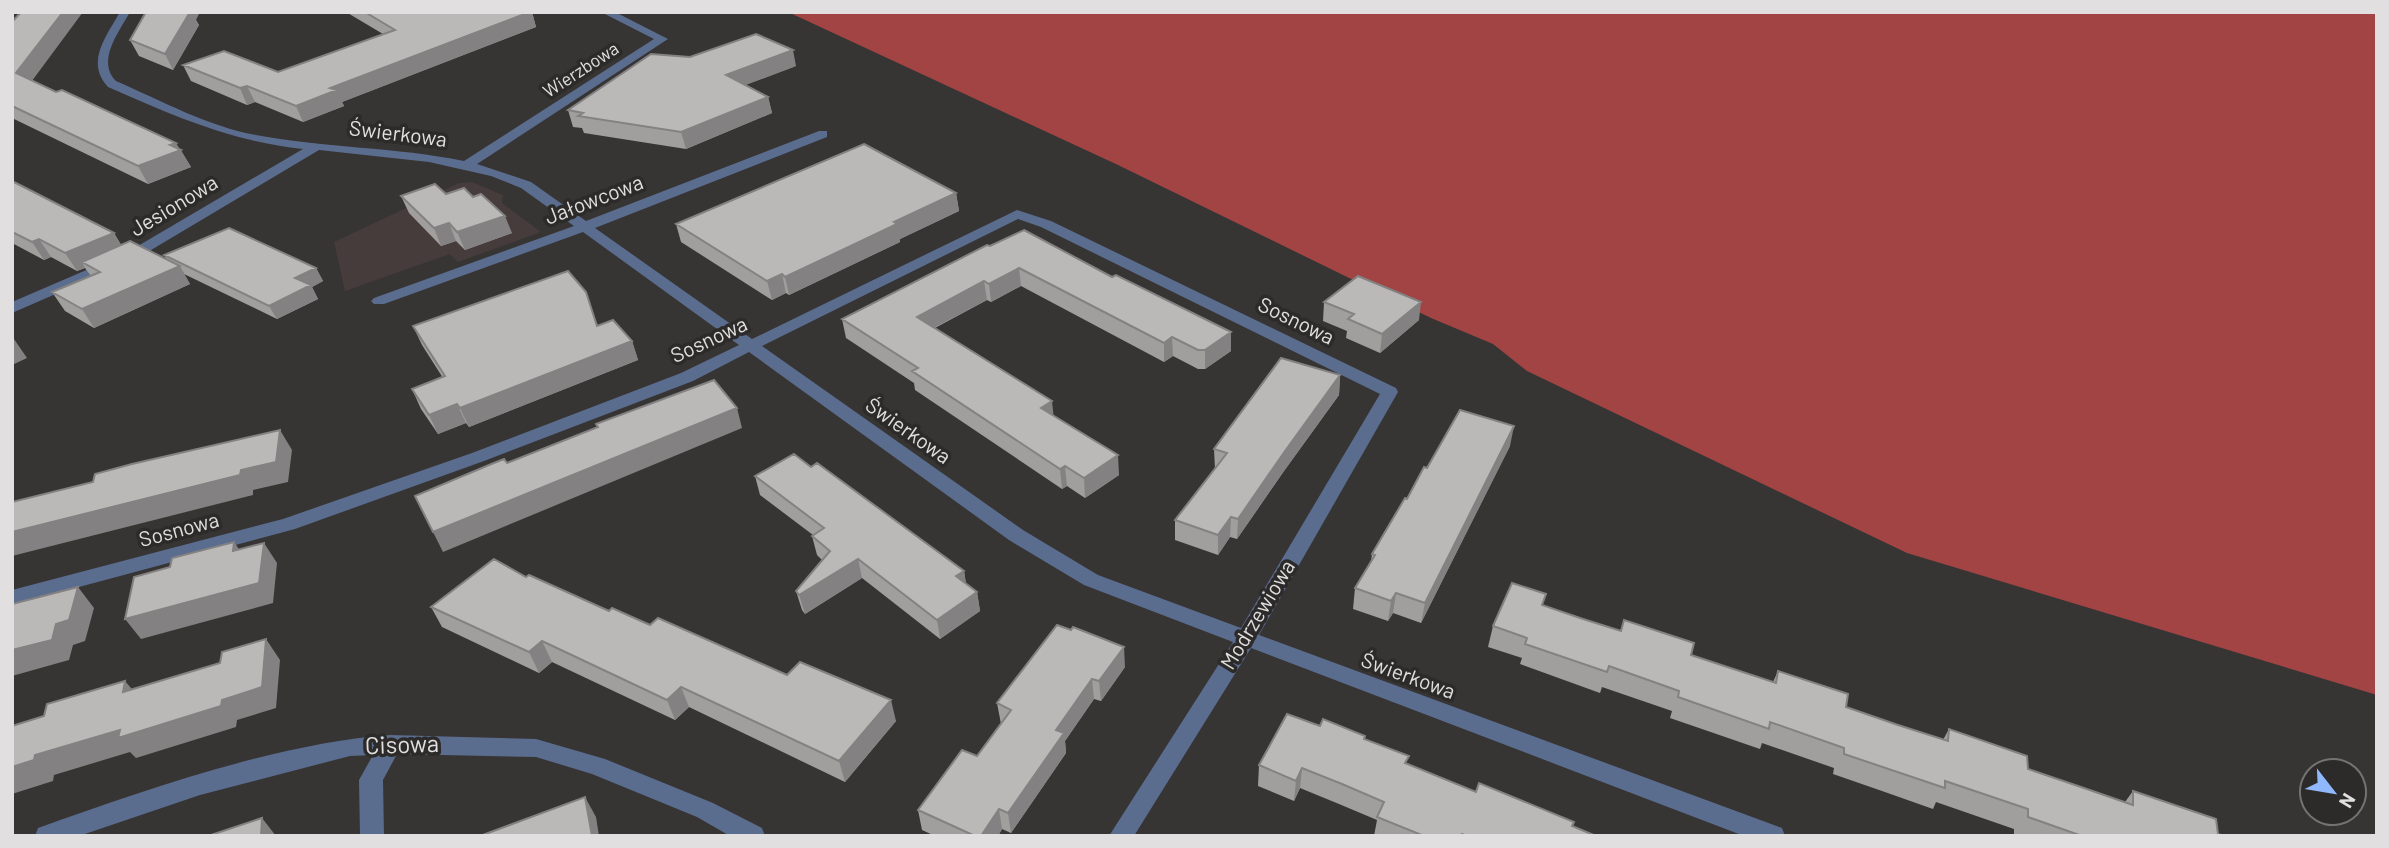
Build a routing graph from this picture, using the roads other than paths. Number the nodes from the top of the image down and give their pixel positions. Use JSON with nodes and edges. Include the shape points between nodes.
{"nodes":[{"id":1,"x":125,"y":12,"type":"edge"},
{"id":2,"x":606,"y":12,"type":"edge"},
{"id":3,"x":823,"y":134,"type":"dead end"},
{"id":4,"x":315,"y":147,"type":"junction"},
{"id":5,"x":467,"y":166,"type":"junction"},
{"id":6,"x":584,"y":227,"type":"junction"},
{"id":7,"x":379,"y":301,"type":"dead end"},
{"id":8,"x":17,"y":302,"type":"edge"},
{"id":9,"x":750,"y":347,"type":"junction"},
{"id":10,"x":1390,"y":392,"type":"joint"},
{"id":11,"x":12,"y":598,"type":"edge"},
{"id":12,"x":1245,"y":640,"type":"junction"},
{"id":13,"x":390,"y":744,"type":"junction"},
{"id":14,"x":47,"y":836,"type":"edge"},
{"id":15,"x":372,"y":836,"type":"edge"},
{"id":16,"x":753,"y":836,"type":"edge"},
{"id":17,"x":1121,"y":836,"type":"edge"},
{"id":18,"x":1773,"y":836,"type":"edge"}],
"edges":[{"from":1,"to":4,"type":"street","name":"Świerkowa","via":[[103,56],[103,72],[112,84],[219,128]]},
{"from":2,"to":5,"type":"street","name":"Wierzbowa","via":[[662,39]]},
{"from":3,"to":6,"type":"street","name":"Jałowcowa"},
{"from":4,"to":5,"type":"street","name":"Świerkowa"},
{"from":4,"to":8,"type":"street","name":"Jesionowa","via":[[131,256]]},
{"from":5,"to":6,"type":"street","name":"Świerkowa","via":[[526,185]]},
{"from":6,"to":7,"type":"street","name":"Jałowcowa"},
{"from":6,"to":9,"type":"street","name":"Świerkowa"},
{"from":9,"to":10,"type":"street","name":"Sosnowa","via":[[1017,214]]},
{"from":9,"to":11,"type":"street","name":"Sosnowa","via":[[687,376],[354,503]]},
{"from":9,"to":12,"type":"street","name":"Świerkowa","via":[[1016,535],[1091,580]]},
{"from":10,"to":12,"type":"street","name":"Modrzewiowa"},
{"from":12,"to":17,"type":"street","name":"Modrzewiowa"},
{"from":12,"to":18,"type":"street","name":"Świerkowa"},
{"from":13,"to":14,"type":"street","name":"Cisowa","via":[[350,747],[281,763]]},
{"from":13,"to":15,"type":"street","via":[[371,780]]},
{"from":13,"to":16,"type":"street","name":"Cisowa","via":[[536,748],[597,766],[705,810]]}]}
